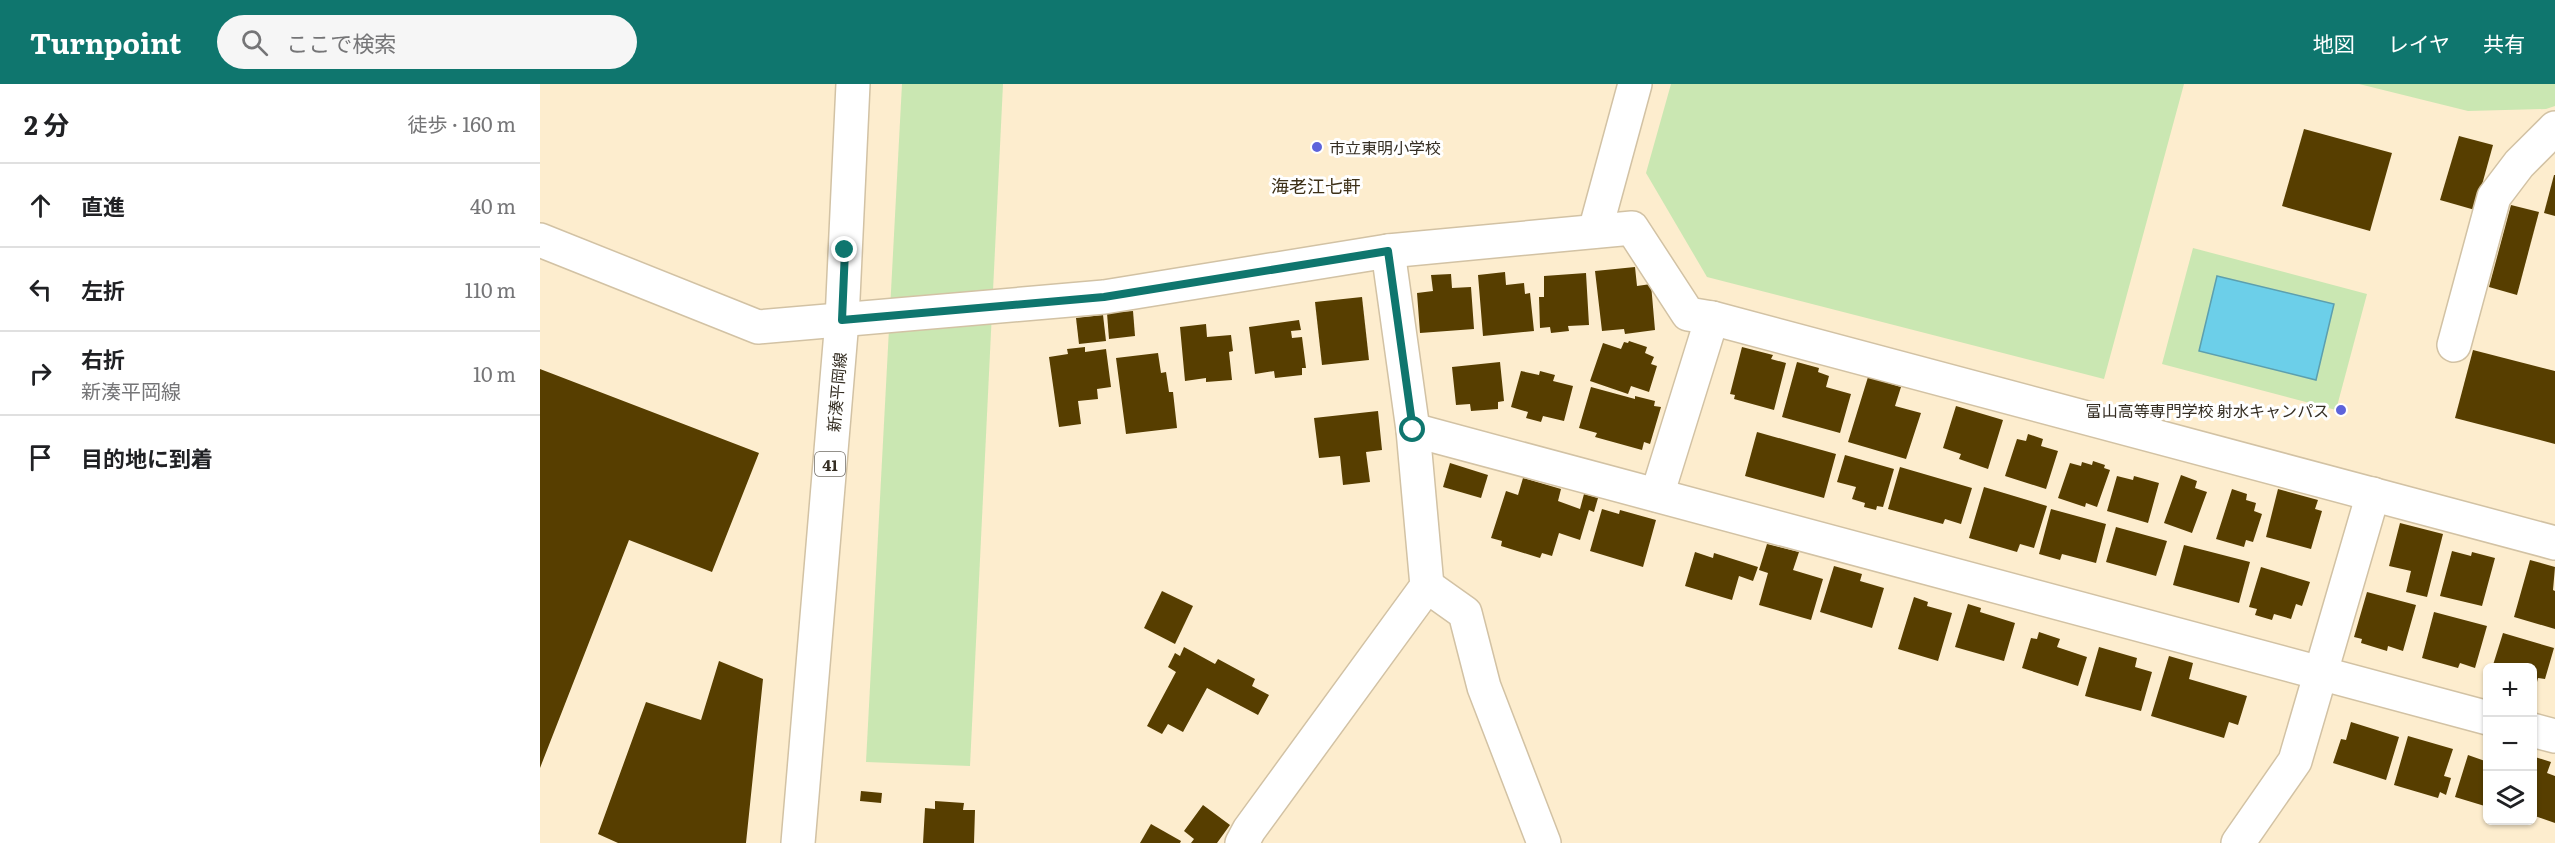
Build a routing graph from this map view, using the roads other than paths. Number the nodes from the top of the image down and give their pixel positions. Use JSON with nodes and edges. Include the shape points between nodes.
{"nodes":[{"id":1,"x":853,"y":84,"type":"edge"},
{"id":2,"x":1635,"y":84,"type":"edge"},
{"id":3,"x":2555,"y":128,"type":"edge"},
{"id":4,"x":1595,"y":231,"type":"junction"},
{"id":5,"x":540,"y":240,"type":"edge"},
{"id":6,"x":1388,"y":251,"type":"junction"},
{"id":7,"x":1712,"y":318,"type":"junction"},
{"id":8,"x":842,"y":320,"type":"junction"},
{"id":9,"x":2454,"y":345,"type":"dead end"},
{"id":10,"x":1413,"y":430,"type":"junction"},
{"id":11,"x":2373,"y":494,"type":"junction"},
{"id":12,"x":1657,"y":495,"type":"junction"},
{"id":13,"x":2555,"y":543,"type":"edge"},
{"id":14,"x":1427,"y":586,"type":"junction"},
{"id":15,"x":2319,"y":674,"type":"junction"},
{"id":16,"x":2483,"y":717,"type":"edge"},
{"id":17,"x":2537,"y":731,"type":"edge"},
{"id":18,"x":2555,"y":736,"type":"edge"},
{"id":19,"x":798,"y":843,"type":"edge"},
{"id":20,"x":1242,"y":843,"type":"edge"},
{"id":21,"x":1544,"y":843,"type":"edge"},
{"id":22,"x":2238,"y":843,"type":"edge"}],
"edges":[{"from":1,"to":8,"type":"street","name":"新湊平岡線","number":"41"},
{"from":2,"to":4,"type":"street"},
{"from":3,"to":9,"type":"street","via":[[2519,164],[2494,197]]},
{"from":4,"to":6,"type":"street"},
{"from":4,"to":7,"type":"street","via":[[1632,228],[1688,314]]},
{"from":5,"to":8,"type":"street","via":[[758,327]]},
{"from":6,"to":8,"type":"street","via":[[1104,297]]},
{"from":6,"to":10,"type":"street"},
{"from":7,"to":11,"type":"street"},
{"from":7,"to":12,"type":"street"},
{"from":8,"to":19,"type":"street","name":"新湊平岡線","number":"41"},
{"from":10,"to":12,"type":"street"},
{"from":10,"to":14,"type":"street"},
{"from":11,"to":13,"type":"street"},
{"from":11,"to":15,"type":"street"},
{"from":12,"to":15,"type":"street"},
{"from":14,"to":20,"type":"street"},
{"from":14,"to":21,"type":"street","via":[[1465,613],[1484,687]]},
{"from":15,"to":16,"type":"street"},
{"from":15,"to":22,"type":"street","via":[[2295,761]]},
{"from":17,"to":18,"type":"street"}]}
